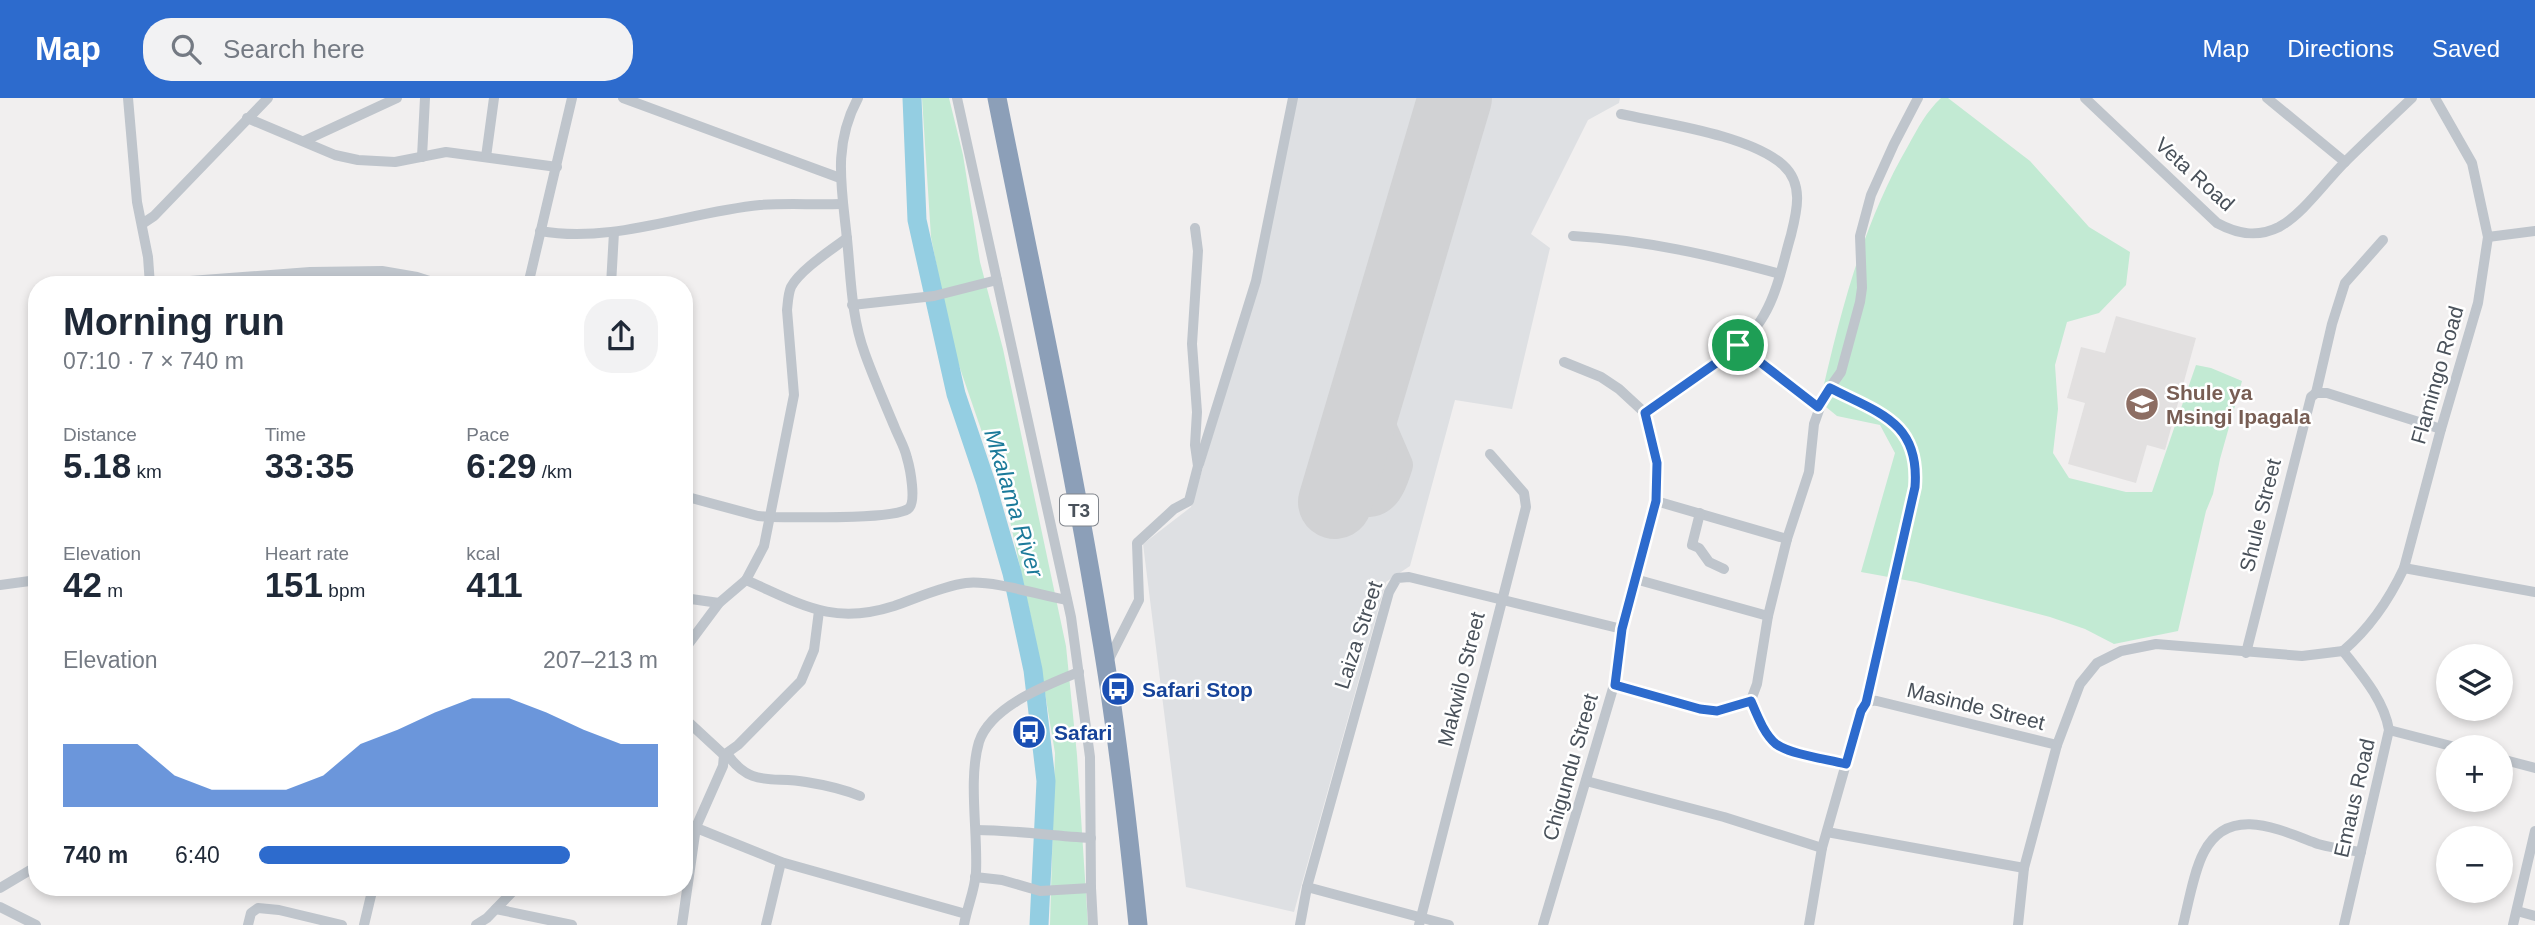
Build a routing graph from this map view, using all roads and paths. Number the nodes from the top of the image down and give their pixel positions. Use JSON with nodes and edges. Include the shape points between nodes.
{"nodes":[{"id":1,"x":128,"y":98,"type":"edge"},
{"id":2,"x":397,"y":98,"type":"edge"},
{"id":3,"x":425,"y":98,"type":"edge"},
{"id":4,"x":494,"y":98,"type":"edge"},
{"id":5,"x":572,"y":98,"type":"edge"},
{"id":6,"x":623,"y":98,"type":"edge"},
{"id":7,"x":858,"y":98,"type":"edge"},
{"id":8,"x":957,"y":98,"type":"edge"},
{"id":9,"x":997,"y":98,"type":"edge"},
{"id":10,"x":1293,"y":98,"type":"edge"},
{"id":11,"x":1918,"y":98,"type":"edge"},
{"id":12,"x":2085,"y":98,"type":"edge"},
{"id":13,"x":2267,"y":98,"type":"edge"},
{"id":14,"x":2412,"y":98,"type":"edge"},
{"id":15,"x":2435,"y":98,"type":"edge"},
{"id":16,"x":266,"y":99,"type":"edge"},
{"id":17,"x":1621,"y":114,"type":"dead end"},
{"id":18,"x":247,"y":118,"type":"junction"},
{"id":19,"x":304,"y":141,"type":"junction"},
{"id":20,"x":422,"y":157,"type":"junction"},
{"id":21,"x":486,"y":157,"type":"junction"},
{"id":22,"x":2345,"y":162,"type":"junction"},
{"id":23,"x":556,"y":167,"type":"junction"},
{"id":24,"x":840,"y":178,"type":"junction"},
{"id":25,"x":841,"y":204,"type":"junction"},
{"id":26,"x":142,"y":224,"type":"junction"},
{"id":27,"x":1195,"y":228,"type":"dead end"},
{"id":28,"x":540,"y":231,"type":"junction"},
{"id":29,"x":2535,"y":231,"type":"edge"},
{"id":30,"x":614,"y":232,"type":"junction"},
{"id":31,"x":1573,"y":236,"type":"dead end"},
{"id":32,"x":2488,"y":237,"type":"junction"},
{"id":33,"x":847,"y":238,"type":"junction"},
{"id":34,"x":2383,"y":240,"type":"dead end"},
{"id":35,"x":310,"y":272,"type":"junction"},
{"id":36,"x":1780,"y":274,"type":"junction"},
{"id":37,"x":149,"y":276,"type":"edge"},
{"id":38,"x":261,"y":276,"type":"edge"},
{"id":39,"x":310,"y":276,"type":"edge"},
{"id":40,"x":410,"y":276,"type":"edge"},
{"id":41,"x":530,"y":276,"type":"edge"},
{"id":42,"x":612,"y":276,"type":"edge"},
{"id":43,"x":997,"y":279,"type":"junction"},
{"id":44,"x":852,"y":305,"type":"junction"},
{"id":45,"x":1738,"y":345,"type":"junction"},
{"id":46,"x":1564,"y":362,"type":"dead end"},
{"id":47,"x":1830,"y":388,"type":"junction"},
{"id":48,"x":2316,"y":393,"type":"junction"},
{"id":49,"x":1818,"y":407,"type":"junction"},
{"id":50,"x":1645,"y":413,"type":"junction"},
{"id":51,"x":2441,"y":429,"type":"junction"},
{"id":52,"x":1490,"y":454,"type":"dead end"},
{"id":53,"x":1198,"y":466,"type":"junction"},
{"id":54,"x":693,"y":498,"type":"edge"},
{"id":55,"x":1656,"y":501,"type":"junction"},
{"id":56,"x":1700,"y":513,"type":"junction"},
{"id":57,"x":770,"y":517,"type":"junction"},
{"id":58,"x":1787,"y":539,"type":"junction"},
{"id":59,"x":2404,"y":568,"type":"junction"},
{"id":60,"x":1724,"y":569,"type":"dead end"},
{"id":61,"x":1635,"y":579,"type":"junction"},
{"id":62,"x":746,"y":580,"type":"junction"},
{"id":63,"x":28,"y":581,"type":"edge"},
{"id":64,"x":0,"y":585,"type":"edge"},
{"id":65,"x":2535,"y":592,"type":"edge"},
{"id":66,"x":693,"y":599,"type":"edge"},
{"id":67,"x":1502,"y":599,"type":"junction"},
{"id":68,"x":1067,"y":600,"type":"junction"},
{"id":69,"x":719,"y":603,"type":"junction"},
{"id":70,"x":819,"y":611,"type":"junction"},
{"id":71,"x":1768,"y":617,"type":"junction"},
{"id":72,"x":1622,"y":629,"type":"junction"},
{"id":73,"x":693,"y":638,"type":"edge"},
{"id":74,"x":2343,"y":650,"type":"junction"},
{"id":75,"x":2246,"y":653,"type":"junction"},
{"id":76,"x":1106,"y":666,"type":"junction"},
{"id":77,"x":1079,"y":672,"type":"junction"},
{"id":78,"x":1615,"y":685,"type":"junction"},
{"id":79,"x":1751,"y":701,"type":"junction"},
{"id":80,"x":1866,"y":703,"type":"junction"},
{"id":81,"x":693,"y":726,"type":"edge"},
{"id":82,"x":2389,"y":730,"type":"junction"},
{"id":83,"x":2436,"y":742,"type":"edge"},
{"id":84,"x":2057,"y":745,"type":"junction"},
{"id":85,"x":725,"y":755,"type":"junction"},
{"id":86,"x":2513,"y":762,"type":"edge"},
{"id":87,"x":1846,"y":764,"type":"junction"},
{"id":88,"x":2535,"y":768,"type":"edge"},
{"id":89,"x":1586,"y":781,"type":"junction"},
{"id":90,"x":860,"y":796,"type":"dead end"},
{"id":91,"x":693,"y":820,"type":"edge"},
{"id":92,"x":693,"y":826,"type":"edge"},
{"id":93,"x":976,"y":830,"type":"junction"},
{"id":94,"x":1827,"y":831,"type":"junction"},
{"id":95,"x":2535,"y":831,"type":"edge"},
{"id":96,"x":1091,"y":838,"type":"junction"},
{"id":97,"x":1822,"y":848,"type":"junction"},
{"id":98,"x":2361,"y":852,"type":"junction"},
{"id":99,"x":781,"y":862,"type":"junction"},
{"id":100,"x":2024,"y":868,"type":"junction"},
{"id":101,"x":28,"y":871,"type":"edge"},
{"id":102,"x":975,"y":877,"type":"junction"},
{"id":103,"x":1307,"y":887,"type":"junction"},
{"id":104,"x":0,"y":888,"type":"edge"},
{"id":105,"x":1091,"y":888,"type":"junction"},
{"id":106,"x":371,"y":896,"type":"edge"},
{"id":107,"x":508,"y":896,"type":"edge"},
{"id":108,"x":685,"y":896,"type":"edge"},
{"id":109,"x":0,"y":906,"type":"edge"},
{"id":110,"x":496,"y":909,"type":"junction"},
{"id":111,"x":2517,"y":911,"type":"junction"},
{"id":112,"x":2535,"y":916,"type":"edge"},
{"id":113,"x":965,"y":919,"type":"edge"},
{"id":114,"x":1420,"y":922,"type":"edge"},
{"id":115,"x":36,"y":925,"type":"edge"},
{"id":116,"x":248,"y":925,"type":"edge"},
{"id":117,"x":342,"y":925,"type":"edge"},
{"id":118,"x":364,"y":925,"type":"edge"},
{"id":119,"x":476,"y":925,"type":"edge"},
{"id":120,"x":572,"y":925,"type":"edge"},
{"id":121,"x":682,"y":925,"type":"edge"},
{"id":122,"x":766,"y":925,"type":"edge"},
{"id":123,"x":1093,"y":925,"type":"edge"},
{"id":124,"x":1138,"y":925,"type":"edge"},
{"id":125,"x":1300,"y":925,"type":"edge"},
{"id":126,"x":1449,"y":925,"type":"edge"},
{"id":127,"x":1543,"y":925,"type":"edge"},
{"id":128,"x":1808,"y":925,"type":"edge"},
{"id":129,"x":2018,"y":925,"type":"edge"},
{"id":130,"x":2183,"y":925,"type":"edge"},
{"id":131,"x":2344,"y":925,"type":"edge"},
{"id":132,"x":2514,"y":925,"type":"edge"}],
"edges":[{"from":1,"to":26,"type":"street"},
{"from":2,"to":19,"type":"street"},
{"from":3,"to":20,"type":"street"},
{"from":4,"to":21,"type":"street"},
{"from":5,"to":23,"type":"street"},
{"from":6,"to":24,"type":"street"},
{"from":7,"to":24,"type":"street","via":[[841,151]]},
{"from":8,"to":43,"type":"street"},
{"from":9,"to":76,"type":"highway","number":"T3"},
{"from":10,"to":53,"type":"street","via":[[1256,281]]},
{"from":11,"to":47,"type":"street","via":[[1871,195],[1860,236],[1860,302],[1841,372]]},
{"from":12,"to":22,"type":"street","name":"Veta Road","via":[[2217,223],[2238,232],[2261,233],[2293,218]]},
{"from":13,"to":22,"type":"street"},
{"from":14,"to":22,"type":"street","name":"Veta Road"},
{"from":15,"to":32,"type":"street","name":"Flamingo Road","via":[[2472,163]]},
{"from":16,"to":18,"type":"street"},
{"from":17,"to":36,"type":"street","via":[[1748,146],[1784,167],[1797,188],[1798,209]]},
{"from":18,"to":19,"type":"street"},
{"from":18,"to":26,"type":"street"},
{"from":19,"to":20,"type":"street","via":[[358,160]]},
{"from":20,"to":21,"type":"street","via":[[446,152]]},
{"from":21,"to":23,"type":"street"},
{"from":23,"to":28,"type":"street"},
{"from":24,"to":25,"type":"street"},
{"from":25,"to":30,"type":"street","via":[[761,205]]},
{"from":25,"to":33,"type":"street"},
{"from":26,"to":37,"type":"street"},
{"from":27,"to":53,"type":"street","via":[[1198,251],[1192,344]]},
{"from":28,"to":30,"type":"street"},
{"from":28,"to":41,"type":"street"},
{"from":29,"to":32,"type":"street"},
{"from":30,"to":42,"type":"street"},
{"from":31,"to":36,"type":"street","via":[[1683,249]]},
{"from":32,"to":51,"type":"street","name":"Flamingo Road","via":[[2478,303]]},
{"from":33,"to":44,"type":"street"},
{"from":33,"to":57,"type":"street","via":[[803,273],[789,296],[794,395]]},
{"from":34,"to":48,"type":"street","name":"Shule Street","via":[[2345,283]]},
{"from":35,"to":38,"type":"street"},
{"from":35,"to":39,"type":"street"},
{"from":35,"to":40,"type":"street"},
{"from":36,"to":45,"type":"street","via":[[1763,317]]},
{"from":43,"to":44,"type":"street","via":[[934,296]]},
{"from":43,"to":68,"type":"street"},
{"from":44,"to":57,"type":"street","via":[[864,353],[907,456],[911,505],[907,510],[856,516]]},
{"from":45,"to":49,"type":"street"},
{"from":45,"to":50,"type":"street"},
{"from":46,"to":50,"type":"street","via":[[1601,377]]},
{"from":47,"to":49,"type":"street"},
{"from":47,"to":80,"type":"street","via":[[1893,422],[1914,450],[1915,487]]},
{"from":48,"to":51,"type":"street"},
{"from":48,"to":75,"type":"street","name":"Shule Street","via":[[2307,406]]},
{"from":49,"to":58,"type":"street","via":[[1809,472]]},
{"from":50,"to":55,"type":"street","name":"Chigundu Street","via":[[1657,463]]},
{"from":51,"to":59,"type":"street","name":"Flamingo Road"},
{"from":52,"to":67,"type":"street","name":"Makwilo Street","via":[[1526,499]]},
{"from":53,"to":76,"type":"street","via":[[1189,501],[1137,544],[1139,600]]},
{"from":54,"to":57,"type":"street"},
{"from":55,"to":56,"type":"street"},
{"from":55,"to":61,"type":"street","name":"Chigundu Street"},
{"from":56,"to":58,"type":"street"},
{"from":56,"to":60,"type":"street","via":[[1692,545]]},
{"from":57,"to":62,"type":"street","via":[[764,546]]},
{"from":58,"to":71,"type":"street"},
{"from":59,"to":65,"type":"street"},
{"from":59,"to":74,"type":"street","name":"Flamingo Road","via":[[2395,589],[2362,634]]},
{"from":61,"to":71,"type":"street"},
{"from":61,"to":72,"type":"street","name":"Chigundu Street"},
{"from":62,"to":69,"type":"street"},
{"from":62,"to":70,"type":"street"},
{"from":63,"to":64,"type":"street"},
{"from":66,"to":69,"type":"street"},
{"from":67,"to":72,"type":"street","name":"Laiza Street"},
{"from":67,"to":103,"type":"street","name":"Laiza Street","via":[[1409,577],[1397,578],[1392,584]]},
{"from":67,"to":114,"type":"street","name":"Makwilo Street"},
{"from":68,"to":70,"type":"street","via":[[964,583],[863,614]]},
{"from":68,"to":77,"type":"street"},
{"from":69,"to":73,"type":"street"},
{"from":70,"to":85,"type":"street","via":[[814,650],[801,681]]},
{"from":71,"to":79,"type":"street"},
{"from":72,"to":78,"type":"street","name":"Chigundu Street"},
{"from":74,"to":75,"type":"street","name":"Masinde Street","via":[[2302,656]]},
{"from":74,"to":82,"type":"street","name":"Emaus Road","via":[[2368,683]]},
{"from":75,"to":84,"type":"street","name":"Masinde Street","via":[[2156,643],[2097,663],[2080,684]]},
{"from":76,"to":124,"type":"highway","number":"T3"},
{"from":77,"to":93,"type":"street","via":[[1035,690],[997,717],[980,740],[975,765]]},
{"from":77,"to":96,"type":"street","via":[[1090,757]]},
{"from":78,"to":79,"type":"street","via":[[1717,711]]},
{"from":78,"to":89,"type":"street","name":"Chigundu Street"},
{"from":79,"to":87,"type":"street","via":[[1777,744]]},
{"from":80,"to":84,"type":"street","name":"Masinde Street","via":[[1877,701]]},
{"from":80,"to":87,"type":"street"},
{"from":81,"to":85,"type":"street"},
{"from":82,"to":83,"type":"street"},
{"from":82,"to":98,"type":"street","name":"Emaus Road"},
{"from":84,"to":100,"type":"street","name":"Masinde Street"},
{"from":85,"to":90,"type":"street","via":[[751,777],[804,781]]},
{"from":85,"to":91,"type":"street"},
{"from":86,"to":88,"type":"street"},
{"from":87,"to":94,"type":"street"},
{"from":89,"to":97,"type":"street"},
{"from":89,"to":127,"type":"street","name":"Chigundu Street"},
{"from":92,"to":99,"type":"street"},
{"from":93,"to":96,"type":"street"},
{"from":93,"to":102,"type":"street"},
{"from":94,"to":97,"type":"street"},
{"from":94,"to":100,"type":"street"},
{"from":95,"to":111,"type":"street"},
{"from":96,"to":105,"type":"street"},
{"from":97,"to":128,"type":"street"},
{"from":98,"to":130,"type":"street","via":[[2254,823],[2228,828],[2203,854]]},
{"from":98,"to":131,"type":"street","name":"Emaus Road"},
{"from":99,"to":113,"type":"street"},
{"from":99,"to":122,"type":"street"},
{"from":100,"to":129,"type":"street","name":"Masinde Street"},
{"from":101,"to":104,"type":"street"},
{"from":102,"to":105,"type":"street","via":[[1040,891]]},
{"from":102,"to":113,"type":"street"},
{"from":103,"to":114,"type":"street"},
{"from":103,"to":125,"type":"street"},
{"from":105,"to":123,"type":"street"},
{"from":106,"to":118,"type":"street"},
{"from":107,"to":110,"type":"street"},
{"from":108,"to":121,"type":"street"},
{"from":109,"to":115,"type":"street"},
{"from":110,"to":119,"type":"street"},
{"from":110,"to":120,"type":"street"},
{"from":111,"to":112,"type":"street"},
{"from":111,"to":132,"type":"street"},
{"from":114,"to":126,"type":"street"},
{"from":116,"to":117,"type":"street","via":[[258,908]]}]}
